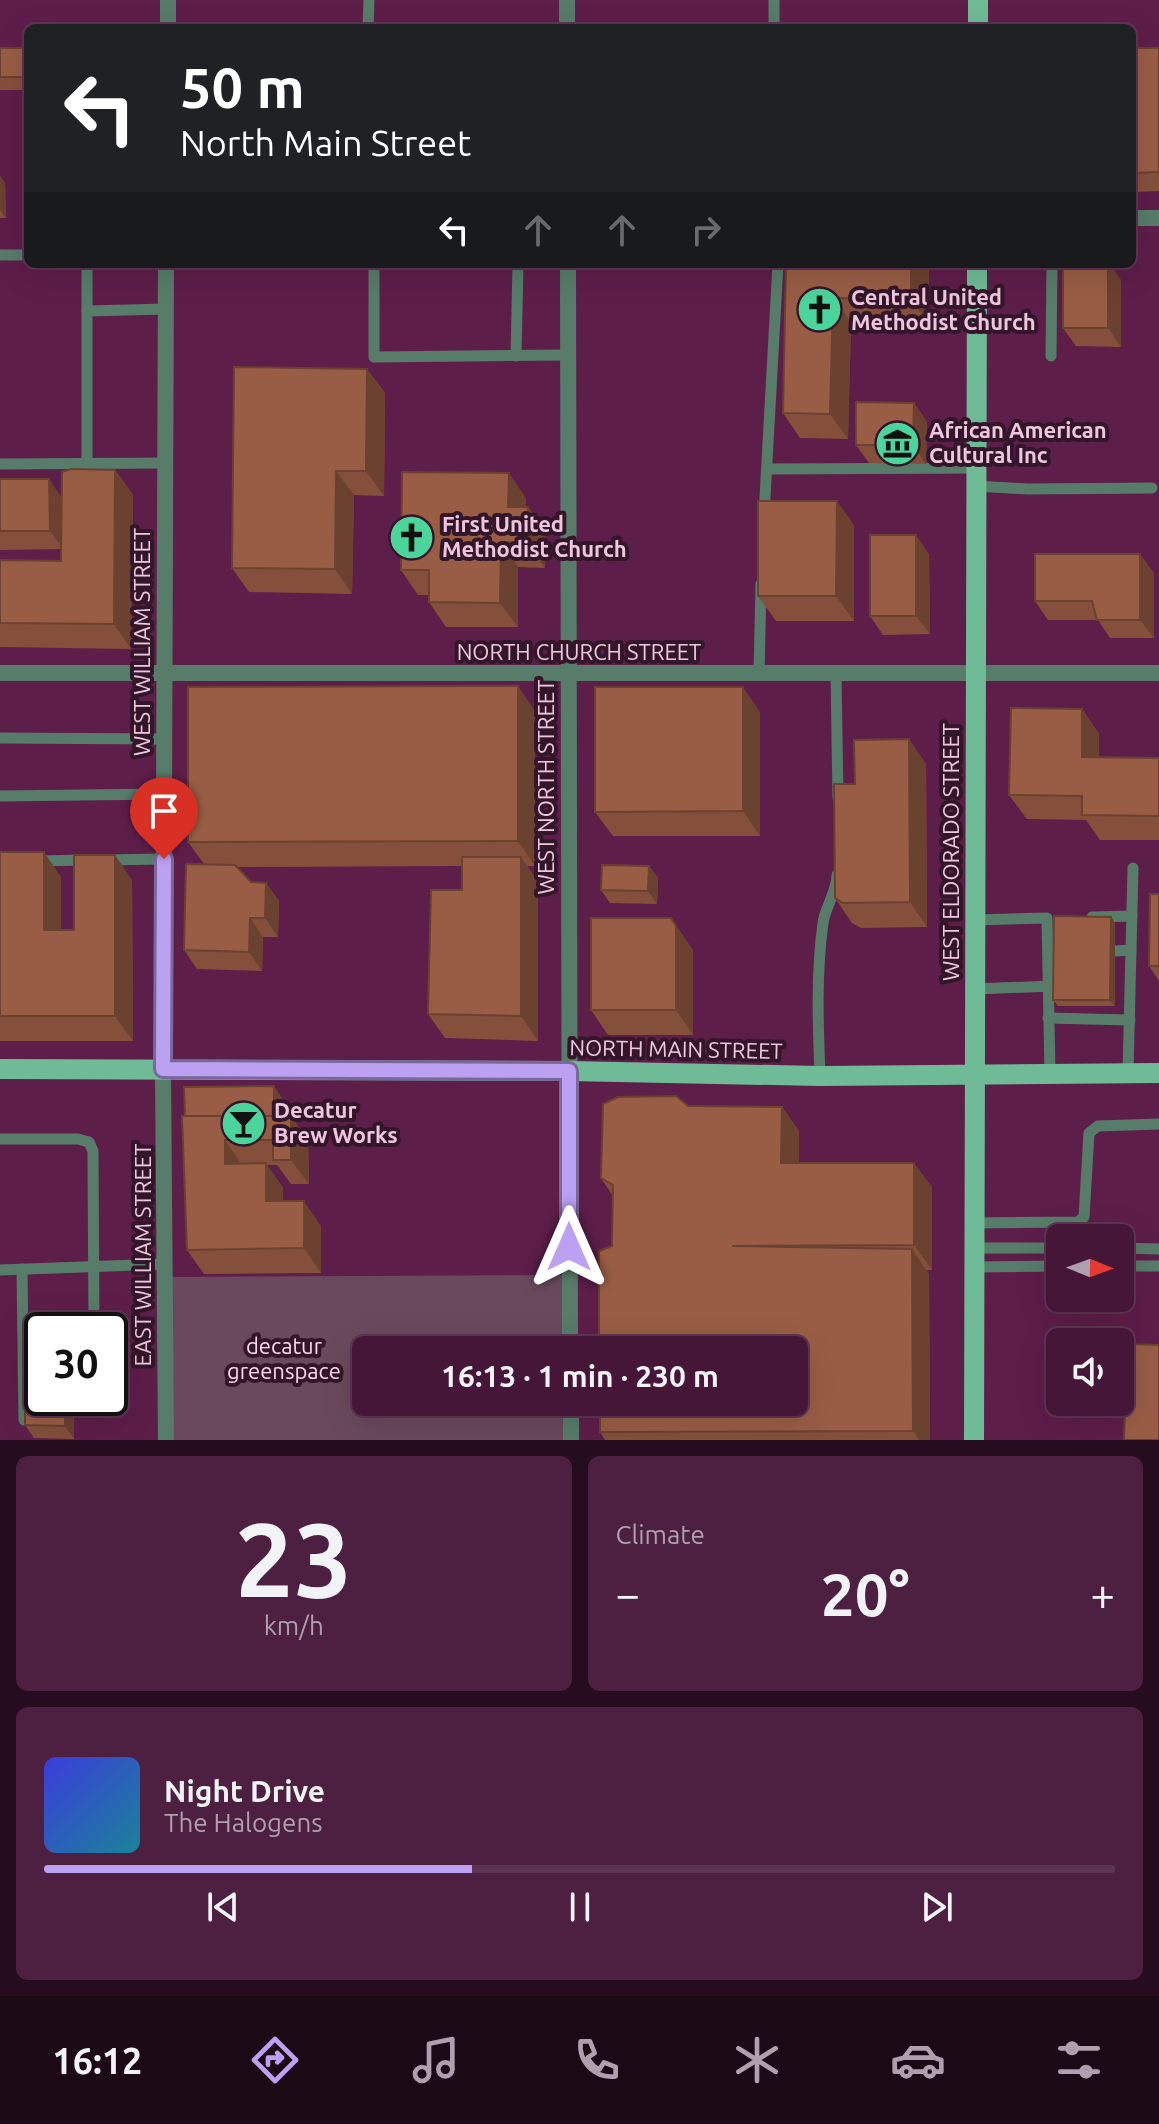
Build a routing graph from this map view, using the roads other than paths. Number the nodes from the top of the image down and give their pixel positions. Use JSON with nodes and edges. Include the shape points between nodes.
{"nodes":[{"id":1,"x":168,"y":0,"type":"edge"},
{"id":2,"x":369,"y":0,"type":"edge"},
{"id":3,"x":567,"y":0,"type":"edge"},
{"id":4,"x":774,"y":0,"type":"edge"},
{"id":5,"x":978,"y":0,"type":"edge"},
{"id":6,"x":168,"y":24,"type":"edge"},
{"id":7,"x":368,"y":24,"type":"edge"},
{"id":8,"x":567,"y":24,"type":"edge"},
{"id":9,"x":774,"y":24,"type":"edge"},
{"id":10,"x":978,"y":24,"type":"edge"},
{"id":11,"x":1136,"y":218,"type":"edge"},
{"id":12,"x":1159,"y":218,"type":"edge"},
{"id":13,"x":0,"y":255,"type":"edge"},
{"id":14,"x":24,"y":255,"type":"edge"},
{"id":15,"x":87,"y":268,"type":"edge"},
{"id":16,"x":166,"y":268,"type":"edge"},
{"id":17,"x":374,"y":268,"type":"edge"},
{"id":18,"x":518,"y":268,"type":"edge"},
{"id":19,"x":568,"y":268,"type":"edge"},
{"id":20,"x":778,"y":268,"type":"edge"},
{"id":21,"x":977,"y":268,"type":"edge"},
{"id":22,"x":1052,"y":268,"type":"edge"},
{"id":23,"x":166,"y":309,"type":"junction"},
{"id":24,"x":87,"y":311,"type":"junction"},
{"id":25,"x":568,"y":355,"type":"junction"},
{"id":26,"x":516,"y":356,"type":"junction"},
{"id":27,"x":1051,"y":356,"type":"dead end"},
{"id":28,"x":87,"y":463,"type":"junction"},
{"id":29,"x":165,"y":463,"type":"junction"},
{"id":30,"x":0,"y":464,"type":"edge"},
{"id":31,"x":768,"y":469,"type":"junction"},
{"id":32,"x":976,"y":477,"type":"junction"},
{"id":33,"x":1152,"y":488,"type":"dead end"},
{"id":34,"x":763,"y":532,"type":"edge"},
{"id":35,"x":761,"y":578,"type":"edge"},
{"id":36,"x":0,"y":673,"type":"edge"},
{"id":37,"x":1159,"y":673,"type":"edge"},
{"id":38,"x":164,"y":674,"type":"junction"},
{"id":39,"x":568,"y":674,"type":"junction"},
{"id":40,"x":759,"y":674,"type":"junction"},
{"id":41,"x":836,"y":674,"type":"junction"},
{"id":42,"x":975,"y":674,"type":"junction"},
{"id":43,"x":0,"y":738,"type":"edge"},
{"id":44,"x":164,"y":739,"type":"junction"},
{"id":45,"x":164,"y":794,"type":"junction"},
{"id":46,"x":0,"y":796,"type":"edge"},
{"id":47,"x":838,"y":818,"type":"edge"},
{"id":48,"x":164,"y":859,"type":"junction"},
{"id":49,"x":30,"y":861,"type":"edge"},
{"id":50,"x":838,"y":866,"type":"edge"},
{"id":51,"x":1133,"y":868,"type":"dead end"},
{"id":52,"x":1132,"y":916,"type":"junction"},
{"id":53,"x":1075,"y":917,"type":"edge"},
{"id":54,"x":1047,"y":918,"type":"junction"},
{"id":55,"x":1061,"y":918,"type":"edge"},
{"id":56,"x":975,"y":920,"type":"junction"},
{"id":57,"x":1131,"y":950,"type":"junction"},
{"id":58,"x":1115,"y":951,"type":"dead end"},
{"id":59,"x":1053,"y":986,"type":"junction"},
{"id":60,"x":1115,"y":986,"type":"dead end"},
{"id":61,"x":1130,"y":986,"type":"junction"},
{"id":62,"x":975,"y":989,"type":"junction"},
{"id":63,"x":1048,"y":1018,"type":"junction"},
{"id":64,"x":1130,"y":1020,"type":"junction"},
{"id":65,"x":0,"y":1069,"type":"edge"},
{"id":66,"x":163,"y":1069,"type":"junction"},
{"id":67,"x":569,"y":1071,"type":"junction"},
{"id":68,"x":1128,"y":1073,"type":"junction"},
{"id":69,"x":1159,"y":1073,"type":"edge"},
{"id":70,"x":1050,"y":1074,"type":"junction"},
{"id":71,"x":974,"y":1075,"type":"junction"},
{"id":72,"x":820,"y":1076,"type":"junction"},
{"id":73,"x":1159,"y":1124,"type":"edge"},
{"id":74,"x":0,"y":1139,"type":"edge"},
{"id":75,"x":974,"y":1223,"type":"junction"},
{"id":76,"x":1052,"y":1223,"type":"joint"},
{"id":77,"x":1134,"y":1248,"type":"edge"},
{"id":78,"x":1046,"y":1249,"type":"edge"},
{"id":79,"x":1159,"y":1249,"type":"edge"},
{"id":80,"x":974,"y":1257,"type":"junction"},
{"id":81,"x":164,"y":1264,"type":"junction"},
{"id":82,"x":1046,"y":1265,"type":"edge"},
{"id":83,"x":1134,"y":1266,"type":"edge"},
{"id":84,"x":1159,"y":1266,"type":"edge"},
{"id":85,"x":94,"y":1267,"type":"junction"},
{"id":86,"x":22,"y":1269,"type":"junction"},
{"id":87,"x":0,"y":1270,"type":"edge"},
{"id":88,"x":94,"y":1312,"type":"edge"},
{"id":89,"x":570,"y":1336,"type":"edge"},
{"id":90,"x":571,"y":1416,"type":"edge"},
{"id":91,"x":24,"y":1420,"type":"edge"},
{"id":92,"x":166,"y":1440,"type":"edge"},
{"id":93,"x":571,"y":1440,"type":"edge"},
{"id":94,"x":974,"y":1440,"type":"edge"}],
"edges":[{"from":1,"to":6,"type":"street"},
{"from":2,"to":7,"type":"lane"},
{"from":3,"to":8,"type":"street"},
{"from":4,"to":9,"type":"lane"},
{"from":5,"to":10,"type":"main road"},
{"from":11,"to":12,"type":"street"},
{"from":13,"to":14,"type":"lane"},
{"from":15,"to":24,"type":"lane"},
{"from":16,"to":23,"type":"street","name":"WEST WILLIAM STREET"},
{"from":17,"to":26,"type":"lane","via":[[374,357]]},
{"from":18,"to":26,"type":"lane"},
{"from":19,"to":25,"type":"street","name":"WEST NORTH STREET"},
{"from":20,"to":31,"type":"lane"},
{"from":21,"to":32,"type":"main road","name":"WEST ELDORADO STREET"},
{"from":22,"to":27,"type":"lane"},
{"from":23,"to":24,"type":"lane"},
{"from":23,"to":29,"type":"street","name":"WEST WILLIAM STREET"},
{"from":24,"to":28,"type":"lane"},
{"from":25,"to":26,"type":"lane"},
{"from":25,"to":39,"type":"street","name":"WEST NORTH STREET"},
{"from":28,"to":29,"type":"lane"},
{"from":28,"to":30,"type":"lane"},
{"from":29,"to":38,"type":"street","name":"WEST WILLIAM STREET"},
{"from":31,"to":32,"type":"lane"},
{"from":31,"to":34,"type":"lane"},
{"from":32,"to":33,"type":"lane","via":[[1028,489]]},
{"from":32,"to":42,"type":"main road","name":"WEST ELDORADO STREET"},
{"from":35,"to":40,"type":"lane"},
{"from":36,"to":38,"type":"street","name":"NORTH CHURCH STREET"},
{"from":37,"to":42,"type":"street","name":"NORTH CHURCH STREET"},
{"from":38,"to":39,"type":"street","name":"NORTH CHURCH STREET"},
{"from":38,"to":44,"type":"street","name":"WEST WILLIAM STREET"},
{"from":39,"to":40,"type":"street","name":"NORTH CHURCH STREET"},
{"from":39,"to":67,"type":"street","name":"WEST NORTH STREET"},
{"from":40,"to":41,"type":"street","name":"NORTH CHURCH STREET"},
{"from":41,"to":42,"type":"street","name":"NORTH CHURCH STREET"},
{"from":41,"to":47,"type":"lane"},
{"from":42,"to":56,"type":"main road","name":"WEST ELDORADO STREET"},
{"from":43,"to":44,"type":"lane"},
{"from":44,"to":45,"type":"street","name":"WEST WILLIAM STREET"},
{"from":45,"to":46,"type":"lane"},
{"from":45,"to":48,"type":"street","name":"WEST WILLIAM STREET"},
{"from":48,"to":49,"type":"lane"},
{"from":48,"to":66,"type":"street","name":"WEST WILLIAM STREET"},
{"from":50,"to":72,"type":"lane","via":[[823,919],[817,994]]},
{"from":51,"to":52,"type":"lane"},
{"from":52,"to":53,"type":"lane"},
{"from":52,"to":57,"type":"lane"},
{"from":54,"to":55,"type":"lane"},
{"from":54,"to":56,"type":"lane"},
{"from":54,"to":59,"type":"lane"},
{"from":56,"to":62,"type":"main road","name":"WEST ELDORADO STREET"},
{"from":57,"to":58,"type":"lane"},
{"from":57,"to":61,"type":"lane"},
{"from":59,"to":62,"type":"lane"},
{"from":59,"to":63,"type":"lane"},
{"from":60,"to":61,"type":"lane"},
{"from":61,"to":64,"type":"lane"},
{"from":62,"to":71,"type":"main road","name":"WEST ELDORADO STREET"},
{"from":63,"to":64,"type":"lane"},
{"from":63,"to":70,"type":"lane"},
{"from":64,"to":68,"type":"lane"},
{"from":65,"to":66,"type":"main road","name":"NORTH MAIN STREET"},
{"from":66,"to":67,"type":"main road","name":"NORTH MAIN STREET"},
{"from":66,"to":81,"type":"street","name":"EAST WILLIAM STREET"},
{"from":67,"to":72,"type":"main road","name":"NORTH MAIN STREET"},
{"from":67,"to":89,"type":"street","name":"WEST NORTH STREET"},
{"from":68,"to":69,"type":"main road","name":"NORTH MAIN STREET"},
{"from":68,"to":70,"type":"main road","name":"NORTH MAIN STREET"},
{"from":70,"to":71,"type":"main road","name":"NORTH MAIN STREET"},
{"from":71,"to":72,"type":"main road","name":"NORTH MAIN STREET"},
{"from":71,"to":75,"type":"main road","name":"WEST ELDORADO STREET"},
{"from":73,"to":76,"type":"lane","via":[[1098,1126],[1089,1133],[1084,1217]]},
{"from":74,"to":85,"type":"lane","via":[[89,1142]]},
{"from":75,"to":76,"type":"lane"},
{"from":75,"to":80,"type":"main road","name":"WEST ELDORADO STREET"},
{"from":77,"to":79,"type":"lane"},
{"from":78,"to":80,"type":"lane"},
{"from":80,"to":82,"type":"lane"},
{"from":80,"to":94,"type":"main road","name":"WEST ELDORADO STREET"},
{"from":81,"to":85,"type":"lane"},
{"from":81,"to":92,"type":"street","name":"EAST WILLIAM STREET"},
{"from":83,"to":84,"type":"lane"},
{"from":85,"to":86,"type":"lane"},
{"from":85,"to":88,"type":"lane"},
{"from":86,"to":87,"type":"lane"},
{"from":86,"to":91,"type":"lane"},
{"from":90,"to":93,"type":"street"}]}
